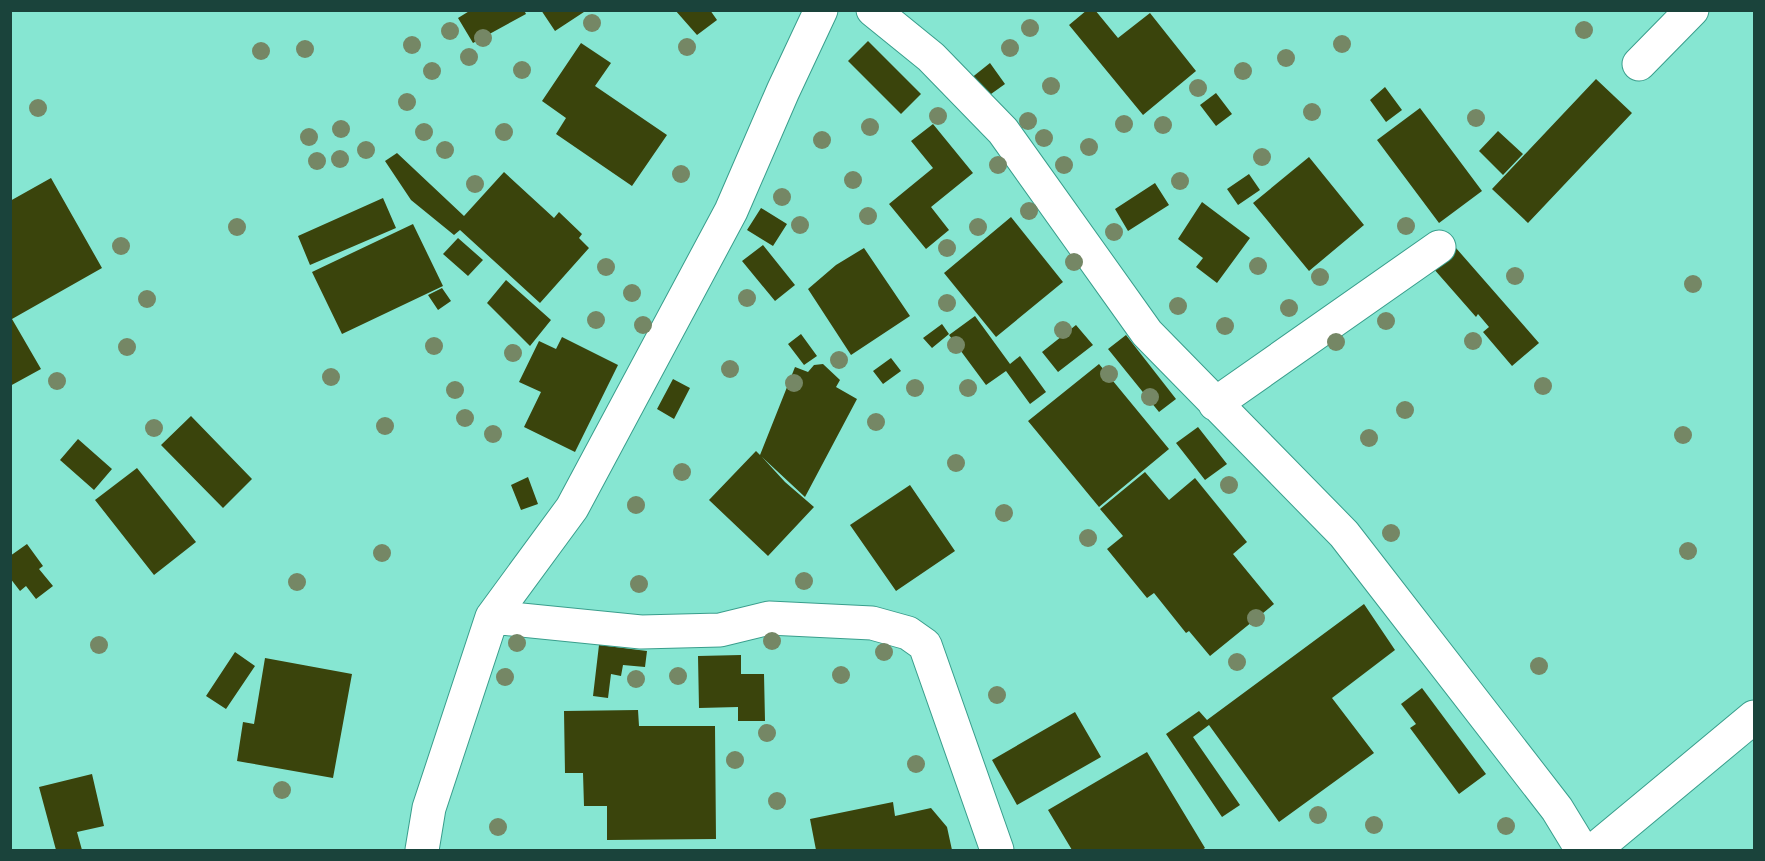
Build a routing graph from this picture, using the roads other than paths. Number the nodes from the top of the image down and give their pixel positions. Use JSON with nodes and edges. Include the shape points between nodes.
{"nodes":[{"id":1,"x":822,"y":10,"type":"edge"},
{"id":2,"x":873,"y":10,"type":"edge"},
{"id":3,"x":1692,"y":10,"type":"edge"},
{"id":4,"x":1639,"y":64,"type":"dead end"},
{"id":5,"x":1439,"y":247,"type":"dead end"},
{"id":6,"x":1215,"y":404,"type":"junction"},
{"id":7,"x":492,"y":617,"type":"junction"},
{"id":8,"x":1755,"y":717,"type":"edge"},
{"id":9,"x":422,"y":850,"type":"edge"},
{"id":10,"x":997,"y":850,"type":"edge"},
{"id":11,"x":1582,"y":850,"type":"edge"},
{"id":12,"x":1594,"y":850,"type":"edge"}],
"edges":[{"from":1,"to":7,"type":"street","via":[[731,211],[583,488]]},
{"from":2,"to":6,"type":"street","via":[[931,57],[1003,131],[1147,333]]},
{"from":3,"to":4,"type":"street"},
{"from":5,"to":6,"type":"street"},
{"from":6,"to":11,"type":"street","via":[[1344,534],[1557,809]]},
{"from":7,"to":9,"type":"street","via":[[429,808]]},
{"from":7,"to":10,"type":"street","via":[[641,632],[720,630],[769,618],[872,623],[908,633],[925,645]]},
{"from":8,"to":12,"type":"street"}]}
